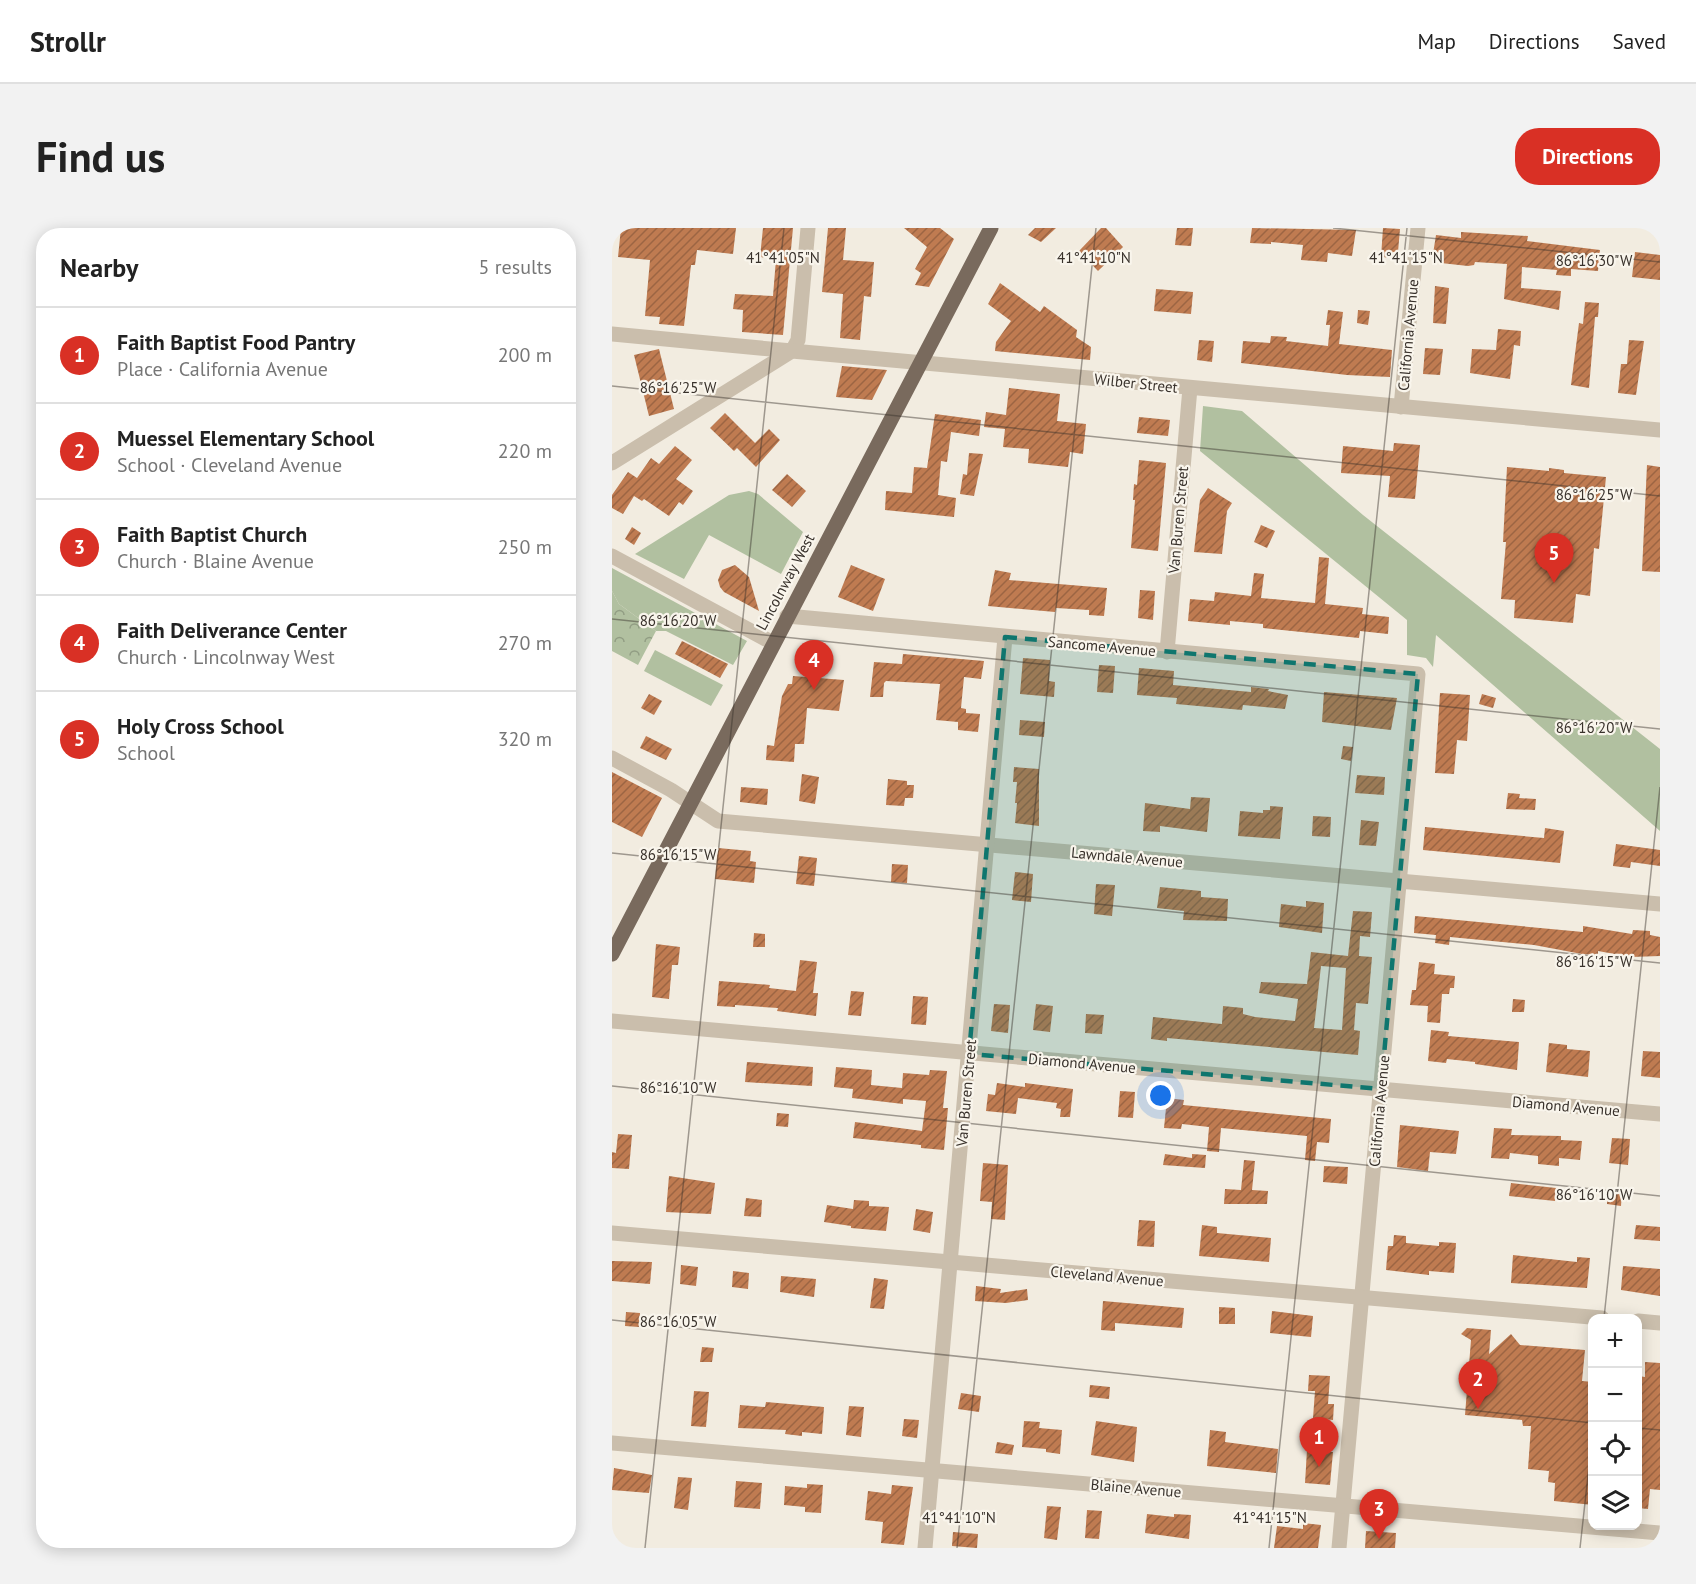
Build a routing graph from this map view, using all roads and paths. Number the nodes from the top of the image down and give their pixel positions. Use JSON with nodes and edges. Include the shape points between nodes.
{"nodes":[{"id":1,"x":808,"y":228,"type":"edge"},
{"id":2,"x":991,"y":228,"type":"edge"},
{"id":3,"x":1418,"y":228,"type":"edge"},
{"id":4,"x":612,"y":334,"type":"edge"},
{"id":5,"x":792,"y":351,"type":"junction"},
{"id":6,"x":921,"y":362,"type":"junction"},
{"id":7,"x":1190,"y":388,"type":"junction"},
{"id":8,"x":1401,"y":407,"type":"junction"},
{"id":9,"x":1660,"y":429,"type":"edge"},
{"id":10,"x":612,"y":463,"type":"edge"},
{"id":11,"x":612,"y":556,"type":"edge"},
{"id":12,"x":787,"y":616,"type":"junction"},
{"id":13,"x":1005,"y":637,"type":"junction"},
{"id":14,"x":773,"y":643,"type":"junction"},
{"id":15,"x":1167,"y":652,"type":"junction"},
{"id":16,"x":1418,"y":674,"type":"joint"},
{"id":17,"x":612,"y":758,"type":"edge"},
{"id":18,"x":689,"y":804,"type":"junction"},
{"id":19,"x":988,"y":845,"type":"junction"},
{"id":20,"x":1399,"y":881,"type":"junction"},
{"id":21,"x":1660,"y":904,"type":"edge"},
{"id":22,"x":612,"y":953,"type":"edge"},
{"id":23,"x":612,"y":1022,"type":"edge"},
{"id":24,"x":969,"y":1054,"type":"junction"},
{"id":25,"x":1381,"y":1089,"type":"junction"},
{"id":26,"x":1660,"y":1114,"type":"edge"},
{"id":27,"x":612,"y":1233,"type":"edge"},
{"id":28,"x":951,"y":1262,"type":"junction"},
{"id":29,"x":1362,"y":1299,"type":"junction"},
{"id":30,"x":1588,"y":1317,"type":"edge"},
{"id":31,"x":1642,"y":1322,"type":"edge"},
{"id":32,"x":1660,"y":1323,"type":"edge"},
{"id":33,"x":612,"y":1443,"type":"edge"},
{"id":34,"x":931,"y":1470,"type":"junction"},
{"id":35,"x":1342,"y":1505,"type":"junction"},
{"id":36,"x":1660,"y":1533,"type":"edge"},
{"id":37,"x":925,"y":1548,"type":"edge"},
{"id":38,"x":1339,"y":1548,"type":"edge"}],
"edges":[{"from":1,"to":5,"type":"street","via":[[798,340]]},
{"from":2,"to":6,"type":"main road","name":"Lincolnway West"},
{"from":3,"to":8,"type":"street","name":"California Avenue"},
{"from":4,"to":5,"type":"street","name":"Wilber Street"},
{"from":5,"to":6,"type":"street","name":"Wilber Street"},
{"from":5,"to":10,"type":"street"},
{"from":6,"to":7,"type":"street","name":"Wilber Street"},
{"from":6,"to":12,"type":"main road","name":"Lincolnway West"},
{"from":7,"to":8,"type":"street","name":"Wilber Street"},
{"from":7,"to":15,"type":"street","name":"Van Buren Street"},
{"from":8,"to":9,"type":"street","name":"Wilber Street"},
{"from":11,"to":14,"type":"street"},
{"from":12,"to":13,"type":"street","name":"Sancome Avenue"},
{"from":12,"to":14,"type":"main road","name":"Lincolnway West"},
{"from":13,"to":15,"type":"street","name":"Sancome Avenue"},
{"from":13,"to":19,"type":"street","name":"Van Buren Street"},
{"from":14,"to":18,"type":"main road","name":"Lincolnway West"},
{"from":15,"to":16,"type":"street","name":"Sancome Avenue"},
{"from":16,"to":20,"type":"street","name":"California Avenue"},
{"from":17,"to":18,"type":"street","name":"Lawndale Avenue"},
{"from":18,"to":19,"type":"street","name":"Lawndale Avenue","via":[[718,821]]},
{"from":18,"to":22,"type":"main road","name":"Lincolnway West"},
{"from":19,"to":20,"type":"street","name":"Lawndale Avenue"},
{"from":19,"to":24,"type":"street","name":"Van Buren Street"},
{"from":20,"to":21,"type":"street","name":"Lawndale Avenue"},
{"from":20,"to":25,"type":"street","name":"California Avenue"},
{"from":23,"to":24,"type":"street","name":"Diamond Avenue"},
{"from":24,"to":25,"type":"street","name":"Diamond Avenue"},
{"from":24,"to":28,"type":"street","name":"Van Buren Street"},
{"from":25,"to":26,"type":"street","name":"Diamond Avenue"},
{"from":25,"to":29,"type":"street","name":"California Avenue"},
{"from":27,"to":28,"type":"street","name":"Cleveland Avenue"},
{"from":28,"to":29,"type":"street","name":"Cleveland Avenue"},
{"from":28,"to":34,"type":"street","name":"Van Buren Street"},
{"from":29,"to":30,"type":"street","name":"Cleveland Avenue"},
{"from":29,"to":35,"type":"street","name":"California Avenue"},
{"from":31,"to":32,"type":"street"},
{"from":33,"to":34,"type":"street","name":"Blaine Avenue"},
{"from":34,"to":35,"type":"street","name":"Blaine Avenue"},
{"from":34,"to":37,"type":"street","name":"Van Buren Street"},
{"from":35,"to":36,"type":"street","name":"Blaine Avenue"},
{"from":35,"to":38,"type":"street","name":"California Avenue"}]}
